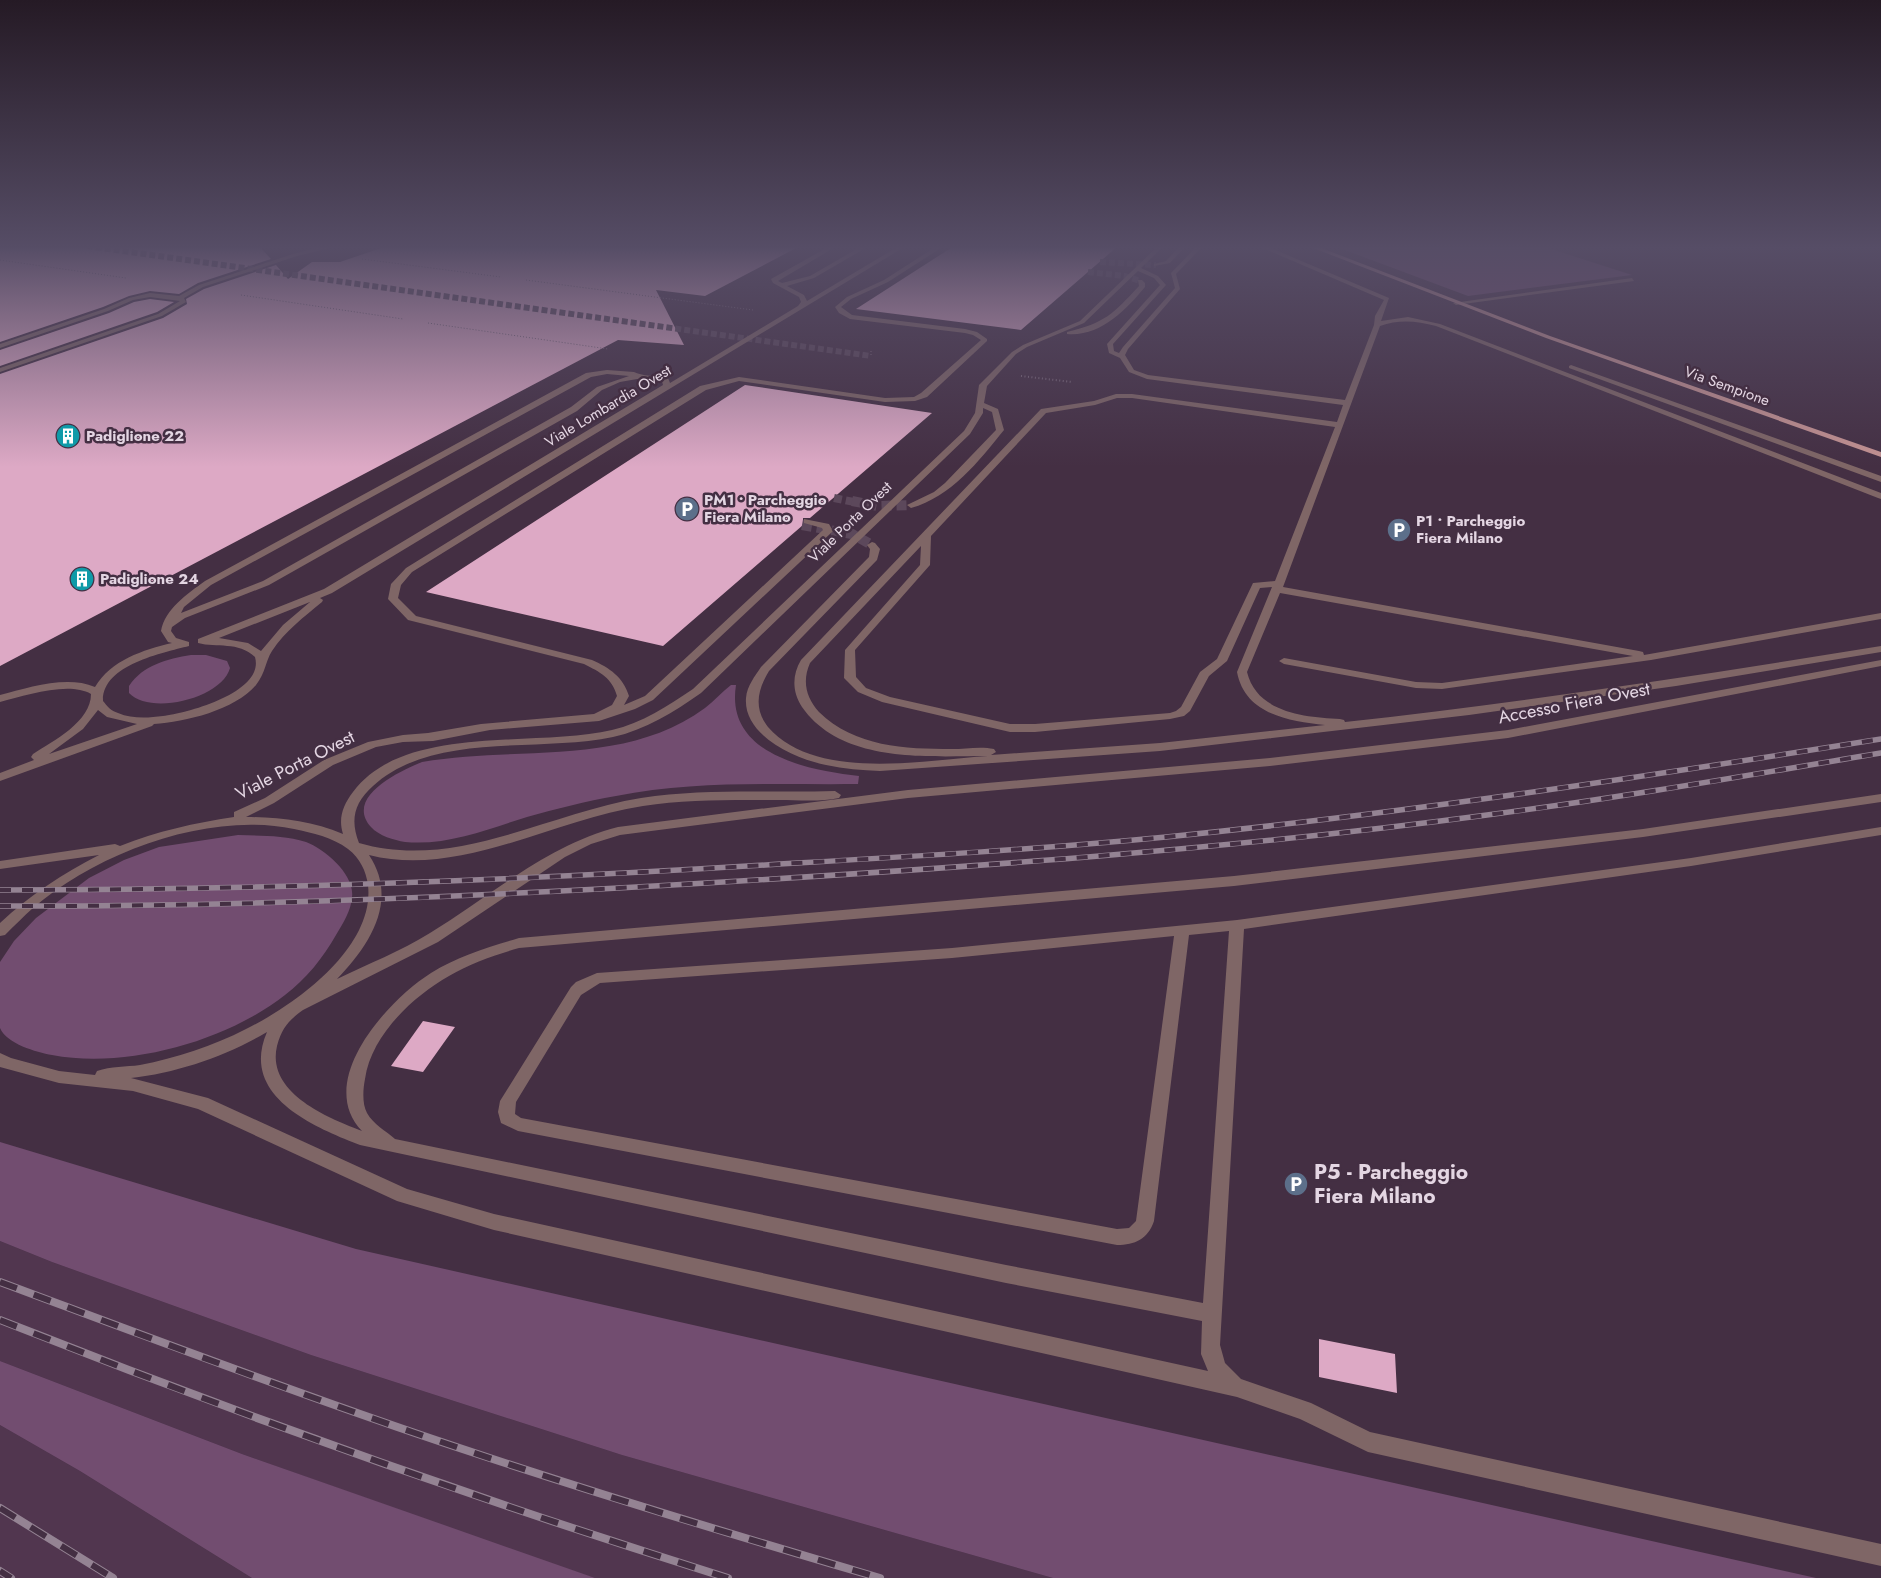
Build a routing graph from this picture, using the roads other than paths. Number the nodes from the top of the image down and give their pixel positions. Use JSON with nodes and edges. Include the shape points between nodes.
{"nodes":[{"id":1,"x":78,"y":320,"type":"edge"},
{"id":2,"x":149,"y":320,"type":"edge"},
{"id":3,"x":780,"y":320,"type":"edge"},
{"id":4,"x":872,"y":320,"type":"edge"},
{"id":5,"x":1084,"y":320,"type":"edge"},
{"id":6,"x":1111,"y":320,"type":"edge"},
{"id":7,"x":1132,"y":320,"type":"edge"},
{"id":8,"x":1150,"y":320,"type":"edge"},
{"id":9,"x":1378,"y":320,"type":"edge"},
{"id":10,"x":1401,"y":320,"type":"edge"},
{"id":11,"x":1417,"y":320,"type":"edge"},
{"id":12,"x":1424,"y":320,"type":"edge"},
{"id":13,"x":1505,"y":320,"type":"edge"},
{"id":14,"x":1377,"y":324,"type":"junction"},
{"id":15,"x":1052,"y":336,"type":"junction"},
{"id":16,"x":0,"y":346,"type":"edge"},
{"id":17,"x":1123,"y":357,"type":"junction"},
{"id":18,"x":0,"y":370,"type":"edge"},
{"id":19,"x":653,"y":377,"type":"junction"},
{"id":20,"x":665,"y":389,"type":"junction"},
{"id":21,"x":1348,"y":403,"type":"junction"},
{"id":22,"x":981,"y":404,"type":"junction"},
{"id":23,"x":1339,"y":424,"type":"junction"},
{"id":24,"x":1881,"y":455,"type":"edge"},
{"id":25,"x":1881,"y":479,"type":"edge"},
{"id":26,"x":1881,"y":496,"type":"edge"},
{"id":27,"x":911,"y":505,"type":"tunnel mouth"},
{"id":28,"x":807,"y":521,"type":"dead end"},
{"id":29,"x":926,"y":535,"type":"junction"},
{"id":30,"x":872,"y":545,"type":"dead end"},
{"id":31,"x":1277,"y":587,"type":"junction"},
{"id":32,"x":328,"y":591,"type":"junction"},
{"id":33,"x":1881,"y":616,"type":"edge"},
{"id":34,"x":168,"y":626,"type":"junction"},
{"id":35,"x":202,"y":641,"type":"junction"},
{"id":36,"x":185,"y":644,"type":"junction"},
{"id":37,"x":1881,"y":648,"type":"edge"},
{"id":38,"x":1651,"y":656,"type":"junction"},
{"id":39,"x":262,"y":659,"type":"junction"},
{"id":40,"x":1284,"y":661,"type":"dead end"},
{"id":41,"x":1881,"y":663,"type":"edge"},
{"id":42,"x":97,"y":698,"type":"junction"},
{"id":43,"x":0,"y":699,"type":"edge"},
{"id":44,"x":169,"y":718,"type":"junction"},
{"id":45,"x":599,"y":718,"type":"junction"},
{"id":46,"x":1397,"y":721,"type":"junction"},
{"id":47,"x":427,"y":737,"type":"junction"},
{"id":48,"x":508,"y":742,"type":"junction"},
{"id":49,"x":1085,"y":752,"type":"junction"},
{"id":50,"x":20,"y":769,"type":"junction"},
{"id":51,"x":0,"y":777,"type":"edge"},
{"id":52,"x":908,"y":794,"type":"junction"},
{"id":53,"x":1881,"y":798,"type":"edge"},
{"id":54,"x":189,"y":828,"type":"junction"},
{"id":55,"x":1881,"y":830,"type":"edge"},
{"id":56,"x":132,"y":845,"type":"junction"},
{"id":57,"x":354,"y":846,"type":"junction"},
{"id":58,"x":0,"y":865,"type":"edge"},
{"id":59,"x":32,"y":900,"type":"junction"},
{"id":60,"x":0,"y":916,"type":"edge"},
{"id":61,"x":1236,"y":925,"type":"junction"},
{"id":62,"x":0,"y":930,"type":"edge"},
{"id":63,"x":1182,"y":931,"type":"junction"},
{"id":64,"x":299,"y":1005,"type":"junction"},
{"id":65,"x":283,"y":1014,"type":"junction"},
{"id":66,"x":0,"y":1059,"type":"edge"},
{"id":67,"x":59,"y":1077,"type":"junction"},
{"id":68,"x":394,"y":1148,"type":"junction"},
{"id":69,"x":1212,"y":1314,"type":"junction"},
{"id":70,"x":1237,"y":1387,"type":"junction"},
{"id":71,"x":1881,"y":1555,"type":"edge"}],
"edges":[{"from":1,"to":16,"type":"street"},
{"from":2,"to":18,"type":"street"},
{"from":3,"to":20,"type":"street","name":"Viale Lombardia Ovest"},
{"from":4,"to":45,"type":"street","via":[[965,331],[985,340],[916,399],[885,400],[739,379],[702,388],[409,570],[396,584],[393,599],[412,618],[588,662],[610,673],[620,684],[623,696],[616,708]]},
{"from":5,"to":15,"type":"street","name":"Viale Porta Ovest"},
{"from":6,"to":15,"type":"street","via":[[1093,329]]},
{"from":7,"to":17,"type":"street","via":[[1110,344],[1111,352]]},
{"from":8,"to":17,"type":"street","via":[[1125,348]]},
{"from":9,"to":14,"type":"street"},
{"from":10,"to":14,"type":"street"},
{"from":11,"to":26,"type":"street","via":[[1438,325]]},
{"from":12,"to":25,"type":"street","via":[[1452,323]]},
{"from":13,"to":24,"type":"main road","name":"Via Sempione"},
{"from":14,"to":21,"type":"street"},
{"from":15,"to":22,"type":"street","name":"Viale Porta Ovest","via":[[1014,353],[983,385]]},
{"from":17,"to":21,"type":"street","via":[[1132,371],[1147,377]]},
{"from":19,"to":20,"type":"street","via":[[665,380],[668,385]]},
{"from":19,"to":34,"type":"street","via":[[631,378],[596,391],[574,409],[266,583],[192,610]]},
{"from":19,"to":34,"type":"street","via":[[614,372],[589,375],[208,582],[180,605]]},
{"from":20,"to":32,"type":"street","name":"Viale Lombardia Ovest"},
{"from":21,"to":23,"type":"street"},
{"from":22,"to":27,"type":"street","via":[[995,411],[1000,430],[940,493],[925,502]]},
{"from":22,"to":48,"type":"street","name":"Viale Porta Ovest","via":[[977,420],[967,432],[679,704],[612,734]]},
{"from":23,"to":29,"type":"street","via":[[1132,396],[1116,396],[1095,403],[1050,409],[1034,420]]},
{"from":23,"to":31,"type":"street"},
{"from":28,"to":45,"type":"street","via":[[826,526],[828,532],[649,698]]},
{"from":29,"to":31,"type":"street","via":[[925,565],[850,650],[850,678],[862,690],[886,700],[1010,728],[1180,714],[1186,709],[1204,674],[1222,660],[1256,585]]},
{"from":29,"to":49,"type":"street","via":[[806,662],[799,678],[802,697],[807,705],[836,732],[874,746],[897,750]]},
{"from":30,"to":49,"type":"street","via":[[874,558],[757,679],[750,698],[751,706],[767,733],[808,758],[854,766],[906,766]]},
{"from":31,"to":38,"type":"street"},
{"from":31,"to":46,"type":"street","via":[[1242,672],[1246,691],[1270,708],[1310,719]]},
{"from":32,"to":35,"type":"street","name":"Viale Lombardia Ovest"},
{"from":32,"to":39,"type":"street","name":"Viale Lombardia Ovest","via":[[283,629]]},
{"from":33,"to":38,"type":"street"},
{"from":34,"to":36,"type":"street","via":[[166,631],[172,640]]},
{"from":35,"to":36,"type":"street"},
{"from":35,"to":39,"type":"street","via":[[235,642],[257,652]]},
{"from":36,"to":42,"type":"street","via":[[166,647],[133,660],[101,684]]},
{"from":37,"to":46,"type":"street","via":[[1676,683]]},
{"from":38,"to":40,"type":"street","via":[[1429,686]]},
{"from":39,"to":44,"type":"street","name":"Viale Lombardia Ovest","via":[[258,676],[238,694],[208,708]]},
{"from":41,"to":52,"type":"street","name":"Accesso Fiera Ovest","via":[[1508,734],[1270,762]]},
{"from":42,"to":43,"type":"street","via":[[93,689],[85,687],[52,688]]},
{"from":42,"to":44,"type":"street","via":[[110,715],[134,720]]},
{"from":42,"to":50,"type":"street","via":[[91,714],[81,725]]},
{"from":44,"to":50,"type":"street"},
{"from":45,"to":47,"type":"street","via":[[499,726]]},
{"from":46,"to":49,"type":"street"},
{"from":47,"to":48,"type":"street","name":"Viale Porta Ovest"},
{"from":47,"to":54,"type":"street","name":"Viale Porta Ovest","via":[[365,748],[316,770],[257,808]]},
{"from":48,"to":57,"type":"street","name":"Viale Porta Ovest","via":[[433,752],[410,758],[378,774],[363,786],[348,812],[345,826]]},
{"from":50,"to":51,"type":"street"},
{"from":52,"to":57,"type":"street","via":[[641,802],[434,855],[397,856]]},
{"from":52,"to":64,"type":"street","via":[[654,825],[586,841],[560,854],[433,938]]},
{"from":53,"to":68,"type":"street","via":[[1643,833],[1234,881],[518,943],[485,953],[435,978],[409,998],[379,1030],[358,1074],[357,1110],[368,1126]]},
{"from":54,"to":56,"type":"street"},
{"from":54,"to":57,"type":"street","via":[[253,818],[297,822],[332,834]]},
{"from":55,"to":61,"type":"street","via":[[1691,862]]},
{"from":56,"to":58,"type":"street"},
{"from":56,"to":59,"type":"street","via":[[73,872]]},
{"from":57,"to":64,"type":"street","via":[[368,862],[376,885],[373,916],[355,952],[330,980]]},
{"from":59,"to":60,"type":"street"},
{"from":59,"to":62,"type":"street"},
{"from":61,"to":63,"type":"street"},
{"from":61,"to":69,"type":"street"},
{"from":63,"to":63,"type":"street","via":[[907,956],[596,978],[576,991],[508,1101],[506,1112],[508,1118],[518,1124],[1117,1237],[1133,1235],[1140,1232],[1145,1220]]},
{"from":64,"to":65,"type":"street"},
{"from":65,"to":67,"type":"street","via":[[234,1043],[181,1063],[124,1074]]},
{"from":65,"to":68,"type":"street","via":[[268,1054],[276,1085],[302,1110],[326,1125]]},
{"from":66,"to":67,"type":"street"},
{"from":67,"to":70,"type":"street","via":[[133,1085],[202,1103],[403,1196],[494,1222]]},
{"from":68,"to":69,"type":"street"},
{"from":69,"to":70,"type":"street","via":[[1211,1358],[1216,1368]]},
{"from":70,"to":71,"type":"street","via":[[1304,1410],[1368,1442]]}]}
